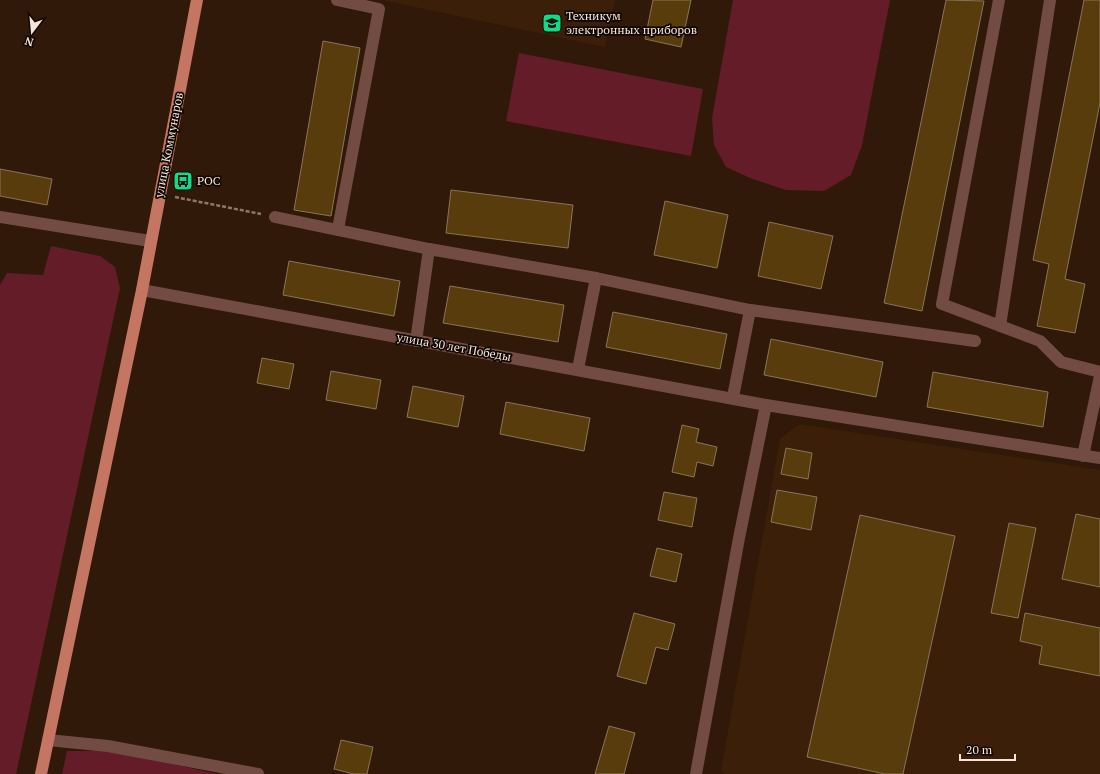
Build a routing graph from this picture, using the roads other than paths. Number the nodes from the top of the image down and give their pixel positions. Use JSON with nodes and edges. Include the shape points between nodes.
{"nodes":[{"id":1,"x":197,"y":0,"type":"edge"},
{"id":2,"x":337,"y":0,"type":"edge"},
{"id":3,"x":999,"y":0,"type":"edge"},
{"id":4,"x":1050,"y":0,"type":"edge"},
{"id":5,"x":0,"y":217,"type":"edge"},
{"id":6,"x":275,"y":217,"type":"road end"},
{"id":7,"x":338,"y":229,"type":"junction"},
{"id":8,"x":150,"y":241,"type":"junction"},
{"id":9,"x":429,"y":249,"type":"junction"},
{"id":10,"x":596,"y":278,"type":"junction"},
{"id":11,"x":142,"y":290,"type":"junction"},
{"id":12,"x":750,"y":310,"type":"junction"},
{"id":13,"x":1000,"y":326,"type":"junction"},
{"id":14,"x":416,"y":341,"type":"junction"},
{"id":15,"x":975,"y":341,"type":"dead end"},
{"id":16,"x":578,"y":369,"type":"junction"},
{"id":17,"x":1100,"y":372,"type":"edge"},
{"id":18,"x":1100,"y":376,"type":"edge"},
{"id":19,"x":733,"y":397,"type":"junction"},
{"id":20,"x":766,"y":405,"type":"junction"},
{"id":21,"x":1083,"y":456,"type":"junction"},
{"id":22,"x":1100,"y":458,"type":"edge"},
{"id":23,"x":48,"y":740,"type":"junction"},
{"id":24,"x":41,"y":774,"type":"edge"},
{"id":25,"x":258,"y":774,"type":"edge"},
{"id":26,"x":696,"y":774,"type":"edge"}],
"edges":[{"from":1,"to":8,"type":"main road","name":"улица Коммунаров"},
{"from":2,"to":7,"type":"street","via":[[379,8]]},
{"from":3,"to":13,"type":"street","via":[[942,304]]},
{"from":4,"to":13,"type":"street"},
{"from":5,"to":8,"type":"street"},
{"from":6,"to":7,"type":"street"},
{"from":7,"to":9,"type":"street"},
{"from":8,"to":11,"type":"main road","name":"улица Коммунаров"},
{"from":9,"to":10,"type":"street"},
{"from":9,"to":14,"type":"street"},
{"from":10,"to":12,"type":"street"},
{"from":10,"to":16,"type":"street"},
{"from":11,"to":14,"type":"street","name":"улица 30 лет Победы"},
{"from":11,"to":23,"type":"main road","name":"улица Коммунаров"},
{"from":12,"to":15,"type":"street"},
{"from":12,"to":19,"type":"street"},
{"from":13,"to":17,"type":"street","via":[[1040,341],[1061,362]]},
{"from":14,"to":16,"type":"street","name":"улица 30 лет Победы"},
{"from":16,"to":19,"type":"street","name":"улица 30 лет Победы"},
{"from":18,"to":21,"type":"street"},
{"from":19,"to":20,"type":"street","name":"улица 30 лет Победы"},
{"from":20,"to":21,"type":"street","name":"улица 30 лет Победы"},
{"from":20,"to":26,"type":"street"},
{"from":21,"to":22,"type":"street","name":"улица 30 лет Победы"},
{"from":23,"to":24,"type":"main road","name":"улица Коммунаров"},
{"from":23,"to":25,"type":"street","via":[[108,746]]}]}
